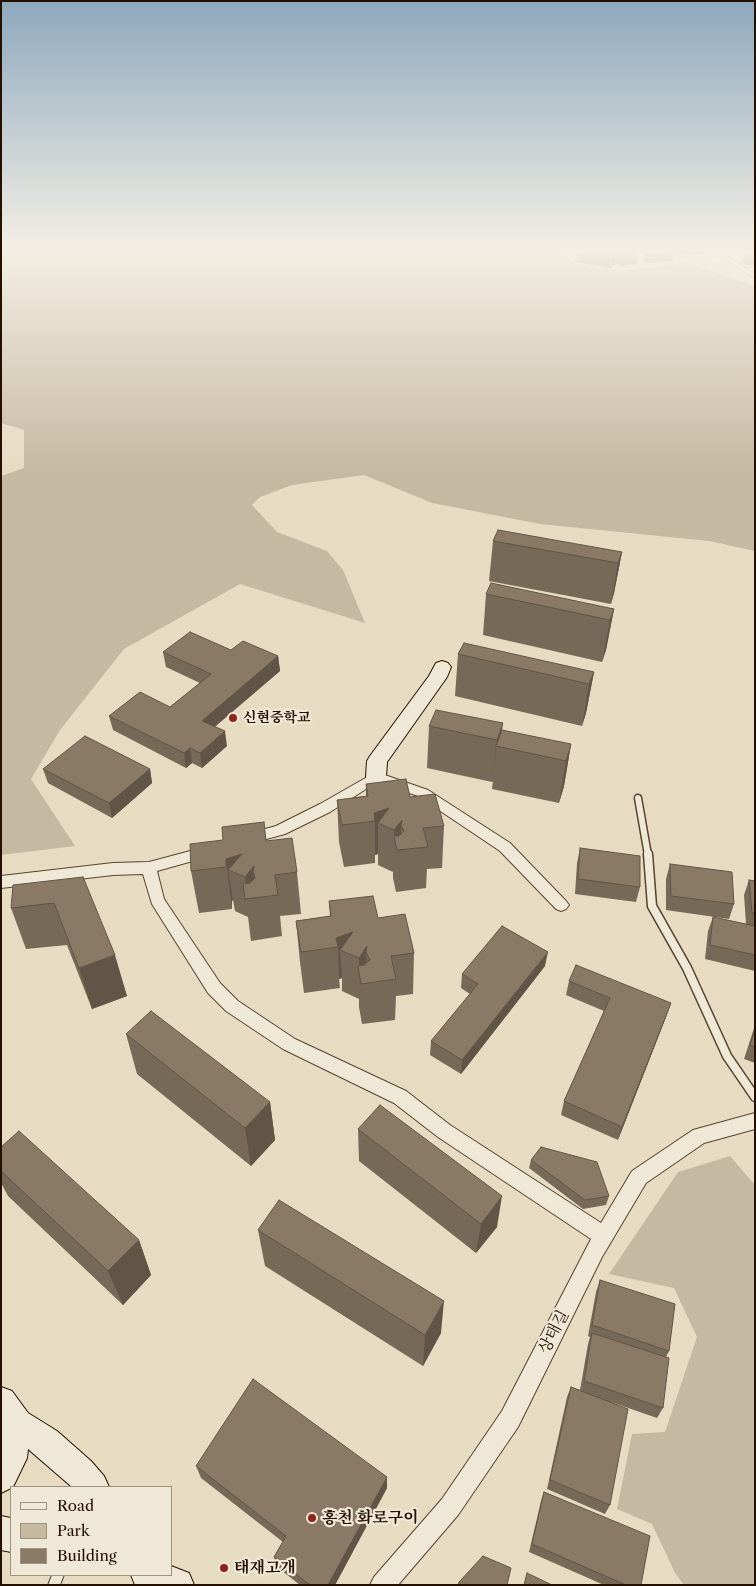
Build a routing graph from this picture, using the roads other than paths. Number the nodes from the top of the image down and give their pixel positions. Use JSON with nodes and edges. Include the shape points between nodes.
{"nodes":[{"id":1,"x":442,"y":667,"type":"dead end"},
{"id":2,"x":376,"y":776,"type":"junction"},
{"id":3,"x":638,"y":798,"type":"dead end"},
{"id":4,"x":149,"y":868,"type":"junction"},
{"id":5,"x":1,"y":882,"type":"edge"},
{"id":6,"x":561,"y":905,"type":"dead end"},
{"id":7,"x":755,"y":1097,"type":"edge"},
{"id":8,"x":755,"y":1121,"type":"edge"},
{"id":9,"x":604,"y":1236,"type":"junction"},
{"id":10,"x":9,"y":1413,"type":"edge"},
{"id":11,"x":1,"y":1478,"type":"edge"},
{"id":12,"x":91,"y":1486,"type":"edge"},
{"id":13,"x":382,"y":1585,"type":"edge"}],
"edges":[{"from":1,"to":2,"type":"street","via":[[377,761]]},
{"from":2,"to":4,"type":"street","via":[[325,808],[280,830]]},
{"from":2,"to":6,"type":"street","via":[[423,793],[505,847]]},
{"from":3,"to":7,"type":"lane","via":[[648,848],[652,906],[686,968],[727,1056]]},
{"from":4,"to":5,"type":"street"},
{"from":4,"to":9,"type":"street","via":[[157,900],[214,988],[232,1006],[289,1044],[400,1097],[444,1131]]},
{"from":8,"to":9,"type":"street","name":"상태길","via":[[699,1136],[639,1177]]},
{"from":9,"to":13,"type":"street","name":"상태길","via":[[510,1419],[450,1507]]},
{"from":10,"to":11,"type":"street","via":[[11,1458]]},
{"from":10,"to":12,"type":"street","via":[[80,1472]]}]}
